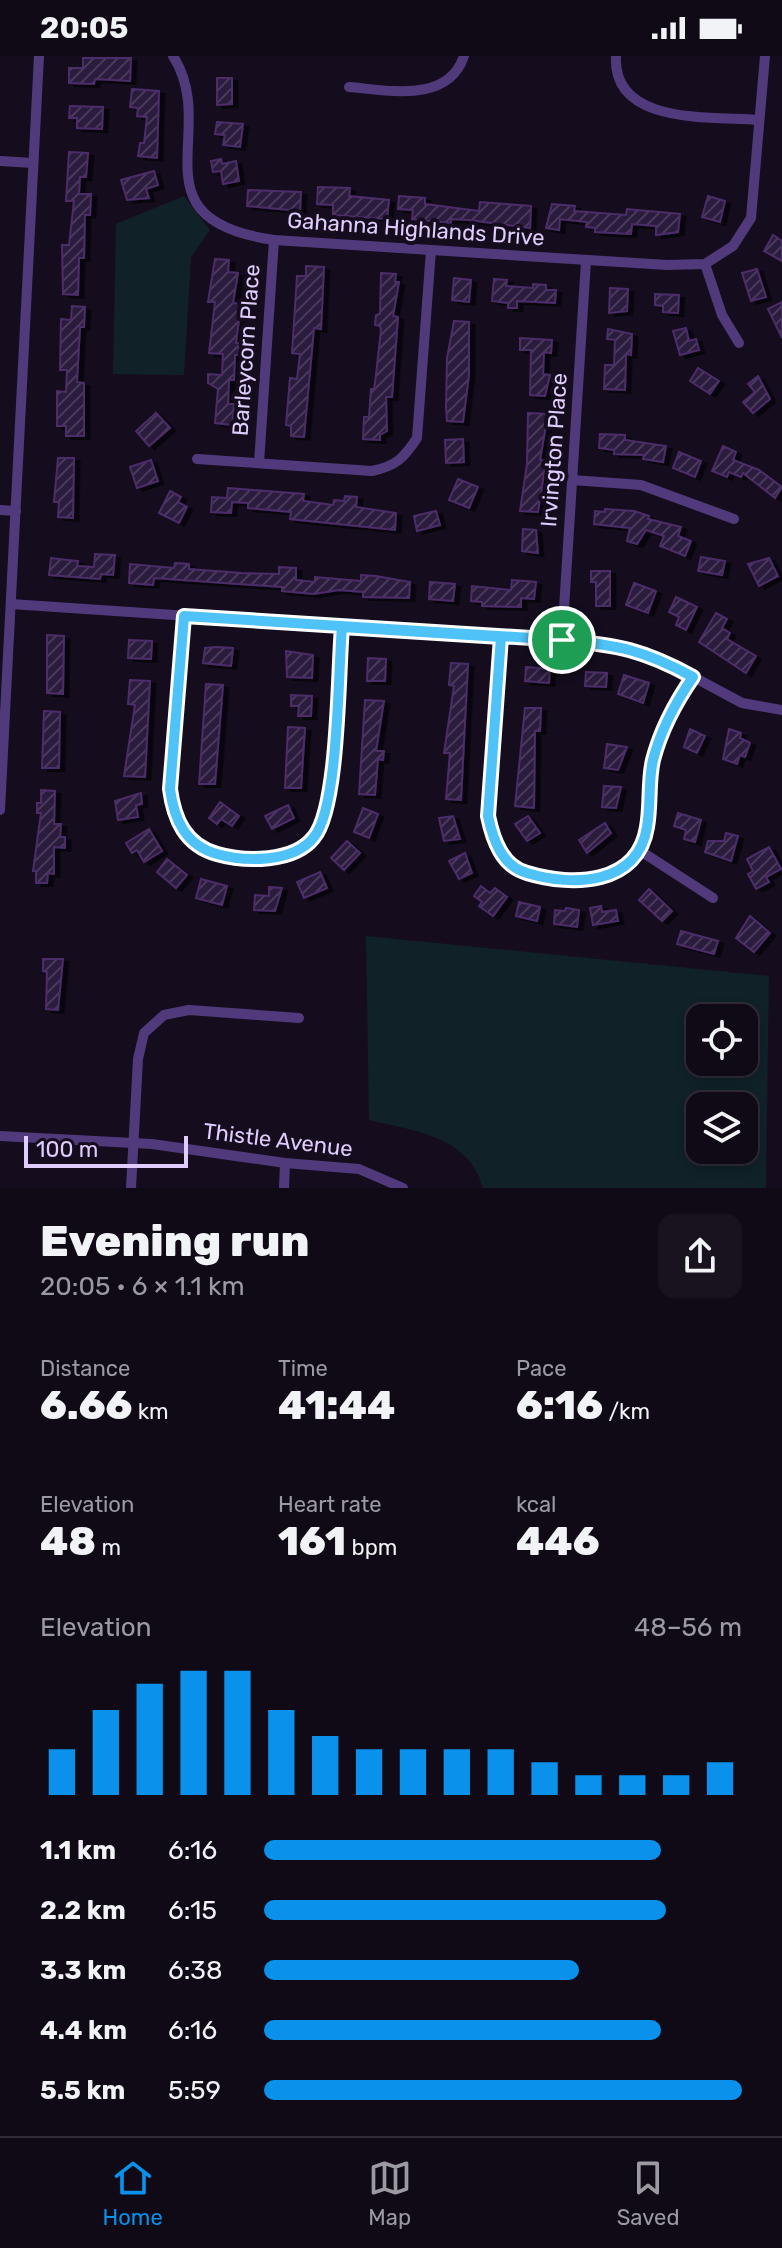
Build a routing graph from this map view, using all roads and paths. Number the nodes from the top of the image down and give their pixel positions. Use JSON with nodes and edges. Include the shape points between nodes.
{"nodes":[{"id":1,"x":39,"y":56,"type":"edge"},
{"id":2,"x":173,"y":56,"type":"edge"},
{"id":3,"x":464,"y":56,"type":"edge"},
{"id":4,"x":616,"y":56,"type":"edge"},
{"id":5,"x":765,"y":56,"type":"edge"},
{"id":6,"x":349,"y":87,"type":"dead end"},
{"id":7,"x":759,"y":120,"type":"junction"},
{"id":8,"x":0,"y":161,"type":"edge"},
{"id":9,"x":33,"y":163,"type":"junction"},
{"id":10,"x":274,"y":240,"type":"junction"},
{"id":11,"x":431,"y":250,"type":"junction"},
{"id":12,"x":586,"y":261,"type":"junction"},
{"id":13,"x":705,"y":264,"type":"junction"},
{"id":14,"x":739,"y":343,"type":"dead end"},
{"id":15,"x":197,"y":459,"type":"dead end"},
{"id":16,"x":259,"y":463,"type":"junction"},
{"id":17,"x":572,"y":480,"type":"junction"},
{"id":18,"x":0,"y":510,"type":"edge"},
{"id":19,"x":16,"y":511,"type":"junction"},
{"id":20,"x":734,"y":519,"type":"dead end"},
{"id":21,"x":11,"y":604,"type":"junction"},
{"id":22,"x":184,"y":616,"type":"junction"},
{"id":23,"x":342,"y":627,"type":"junction"},
{"id":24,"x":501,"y":637,"type":"junction"},
{"id":25,"x":562,"y":640,"type":"junction"},
{"id":26,"x":693,"y":677,"type":"junction"},
{"id":27,"x":782,"y":710,"type":"edge"},
{"id":28,"x":0,"y":810,"type":"edge"},
{"id":29,"x":639,"y":850,"type":"junction"},
{"id":30,"x":713,"y":898,"type":"dead end"},
{"id":31,"x":299,"y":1018,"type":"dead end"},
{"id":32,"x":0,"y":1136,"type":"edge"},
{"id":33,"x":133,"y":1143,"type":"junction"},
{"id":34,"x":285,"y":1163,"type":"junction"},
{"id":35,"x":131,"y":1188,"type":"edge"},
{"id":36,"x":284,"y":1188,"type":"edge"},
{"id":37,"x":403,"y":1188,"type":"edge"}],
"edges":[{"from":1,"to":9,"type":"street"},
{"from":2,"to":10,"type":"street","name":"Gahanna Highlands Drive","via":[[187,87],[184,160],[192,194],[213,221]]},
{"from":3,"to":6,"type":"street","via":[[453,76],[426,91]]},
{"from":4,"to":7,"type":"street","via":[[619,84],[628,97],[655,111]]},
{"from":5,"to":7,"type":"street"},
{"from":7,"to":13,"type":"street","via":[[751,218],[733,246]]},
{"from":8,"to":9,"type":"street"},
{"from":9,"to":19,"type":"street"},
{"from":10,"to":11,"type":"street","name":"Gahanna Highlands Drive"},
{"from":10,"to":16,"type":"street","name":"Barleycorn Place"},
{"from":11,"to":12,"type":"street","name":"Gahanna Highlands Drive"},
{"from":11,"to":16,"type":"street","via":[[417,438],[404,458],[372,471]]},
{"from":12,"to":13,"type":"street","name":"Gahanna Highlands Drive"},
{"from":12,"to":17,"type":"street","name":"Irvington Place"},
{"from":13,"to":14,"type":"street","via":[[722,315]]},
{"from":15,"to":16,"type":"street"},
{"from":17,"to":20,"type":"street","via":[[641,485]]},
{"from":17,"to":25,"type":"street","name":"Irvington Place"},
{"from":18,"to":19,"type":"street"},
{"from":19,"to":21,"type":"street"},
{"from":21,"to":22,"type":"street"},
{"from":21,"to":28,"type":"street"},
{"from":22,"to":23,"type":"street"},
{"from":22,"to":23,"type":"street","via":[[170,789],[173,811],[198,846],[218,854],[277,858],[298,851],[315,837],[328,806]]},
{"from":23,"to":24,"type":"street"},
{"from":24,"to":25,"type":"street"},
{"from":24,"to":29,"type":"street","via":[[488,816],[502,855],[520,871],[593,881],[614,874]]},
{"from":25,"to":26,"type":"street","via":[[620,645]]},
{"from":26,"to":27,"type":"street","via":[[742,703]]},
{"from":26,"to":29,"type":"street","via":[[671,709],[652,761],[647,828]]},
{"from":29,"to":30,"type":"street"},
{"from":31,"to":33,"type":"street","via":[[189,1010],[164,1015],[144,1033]]},
{"from":32,"to":33,"type":"street","name":"Thistle Avenue"},
{"from":33,"to":34,"type":"street","name":"Thistle Avenue"},
{"from":33,"to":35,"type":"street"},
{"from":34,"to":36,"type":"street"},
{"from":34,"to":37,"type":"street","name":"Thistle Avenue","via":[[359,1169]]}]}
